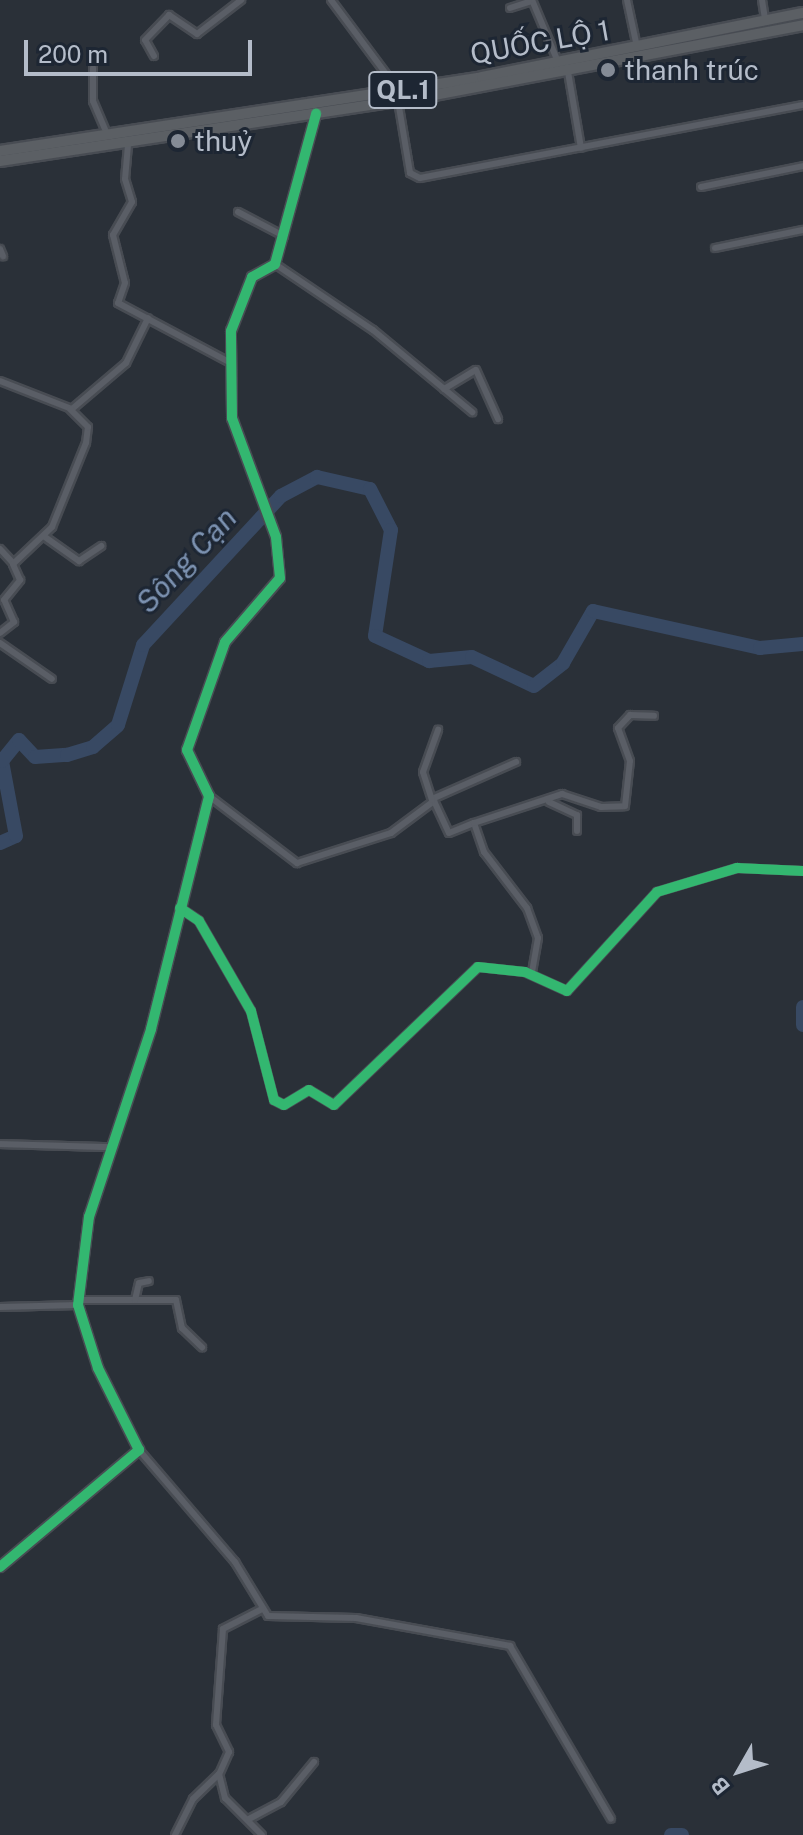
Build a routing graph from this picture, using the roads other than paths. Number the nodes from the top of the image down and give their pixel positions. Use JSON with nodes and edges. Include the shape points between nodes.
{"nodes":[{"id":1,"x":241,"y":0,"type":"edge"},
{"id":2,"x":331,"y":0,"type":"edge"},
{"id":3,"x":627,"y":0,"type":"edge"},
{"id":4,"x":762,"y":0,"type":"edge"},
{"id":5,"x":530,"y":1,"type":"edge"},
{"id":6,"x":510,"y":8,"type":"dead end"},
{"id":7,"x":803,"y":13,"type":"edge"},
{"id":8,"x":765,"y":21,"type":"junction"},
{"id":9,"x":803,"y":25,"type":"edge"},
{"id":10,"x":637,"y":48,"type":"junction"},
{"id":11,"x":154,"y":56,"type":"dead end"},
{"id":12,"x":558,"y":62,"type":"junction"},
{"id":13,"x":93,"y":68,"type":"dead end"},
{"id":14,"x":568,"y":72,"type":"junction"},
{"id":15,"x":398,"y":96,"type":"junction"},
{"id":16,"x":803,"y":105,"type":"edge"},
{"id":17,"x":316,"y":114,"type":"junction"},
{"id":18,"x":108,"y":138,"type":"junction"},
{"id":19,"x":128,"y":145,"type":"junction"},
{"id":20,"x":581,"y":148,"type":"junction"},
{"id":21,"x":0,"y":151,"type":"edge"},
{"id":22,"x":0,"y":161,"type":"edge"},
{"id":23,"x":803,"y":166,"type":"edge"},
{"id":24,"x":701,"y":187,"type":"dead end"},
{"id":25,"x":238,"y":212,"type":"dead end"},
{"id":26,"x":803,"y":230,"type":"edge"},
{"id":27,"x":284,"y":236,"type":"junction"},
{"id":28,"x":715,"y":248,"type":"dead end"},
{"id":29,"x":275,"y":264,"type":"junction"},
{"id":30,"x":148,"y":318,"type":"junction"},
{"id":31,"x":229,"y":362,"type":"junction"},
{"id":32,"x":0,"y":381,"type":"edge"},
{"id":33,"x":444,"y":389,"type":"junction"},
{"id":34,"x":70,"y":409,"type":"junction"},
{"id":35,"x":472,"y":412,"type":"dead end"},
{"id":36,"x":498,"y":419,"type":"dead end"},
{"id":37,"x":45,"y":537,"type":"junction"},
{"id":38,"x":101,"y":546,"type":"dead end"},
{"id":39,"x":0,"y":549,"type":"edge"},
{"id":40,"x":13,"y":563,"type":"junction"},
{"id":41,"x":0,"y":633,"type":"edge"},
{"id":42,"x":0,"y":643,"type":"edge"},
{"id":43,"x":52,"y":679,"type":"dead end"},
{"id":44,"x":654,"y":716,"type":"dead end"},
{"id":45,"x":438,"y":730,"type":"dead end"},
{"id":46,"x":516,"y":762,"type":"dead end"},
{"id":47,"x":209,"y":796,"type":"junction"},
{"id":48,"x":432,"y":800,"type":"junction"},
{"id":49,"x":549,"y":802,"type":"junction"},
{"id":50,"x":474,"y":823,"type":"junction"},
{"id":51,"x":577,"y":831,"type":"dead end"},
{"id":52,"x":803,"y":871,"type":"edge"},
{"id":53,"x":180,"y":908,"type":"junction"},
{"id":54,"x":532,"y":973,"type":"junction"},
{"id":55,"x":0,"y":1144,"type":"edge"},
{"id":56,"x":109,"y":1147,"type":"junction"},
{"id":57,"x":149,"y":1281,"type":"dead end"},
{"id":58,"x":135,"y":1300,"type":"junction"},
{"id":59,"x":79,"y":1302,"type":"junction"},
{"id":60,"x":0,"y":1307,"type":"edge"},
{"id":61,"x":202,"y":1347,"type":"dead end"},
{"id":62,"x":139,"y":1450,"type":"junction"},
{"id":63,"x":1,"y":1565,"type":"edge"},
{"id":64,"x":262,"y":1609,"type":"junction"},
{"id":65,"x":314,"y":1762,"type":"dead end"},
{"id":66,"x":219,"y":1774,"type":"junction"},
{"id":67,"x":249,"y":1819,"type":"junction"},
{"id":68,"x":611,"y":1819,"type":"dead end"},
{"id":69,"x":175,"y":1835,"type":"edge"},
{"id":70,"x":262,"y":1835,"type":"edge"}],
"edges":[{"from":1,"to":11,"type":"street","via":[[197,34],[169,15],[145,40]]},
{"from":2,"to":15,"type":"street"},
{"from":3,"to":10,"type":"street"},
{"from":4,"to":8,"type":"street"},
{"from":5,"to":6,"type":"street"},
{"from":5,"to":12,"type":"street"},
{"from":7,"to":8,"type":"highway","name":"QUỐC LỘ 1","number":"QL.1"},
{"from":8,"to":10,"type":"highway","name":"QUỐC LỘ 1","number":"QL.1"},
{"from":9,"to":14,"type":"highway","name":"QUỐC LỘ 1","number":"QL.1"},
{"from":10,"to":12,"type":"highway","name":"QUỐC LỘ 1","number":"QL.1"},
{"from":12,"to":15,"type":"highway","name":"QUỐC LỘ 1","number":"QL.1"},
{"from":13,"to":18,"type":"street","via":[[93,101]]},
{"from":14,"to":15,"type":"highway","name":"QUỐC LỘ 1","number":"QL.1"},
{"from":14,"to":20,"type":"street"},
{"from":15,"to":17,"type":"highway","name":"QUỐC LỘ 1","number":"QL.1"},
{"from":15,"to":18,"type":"highway","name":"QUỐC LỘ 1","number":"QL.1"},
{"from":15,"to":20,"type":"street","via":[[415,177]]},
{"from":16,"to":20,"type":"street"},
{"from":17,"to":19,"type":"highway","name":"QUỐC LỘ 1","number":"QL.1"},
{"from":17,"to":27,"type":"street"},
{"from":18,"to":21,"type":"highway","name":"QUỐC LỘ 1","number":"QL.1"},
{"from":19,"to":22,"type":"highway","name":"QUỐC LỘ 1","number":"QL.1"},
{"from":19,"to":30,"type":"street","via":[[125,179],[132,202],[113,244],[125,283],[118,303]]},
{"from":23,"to":24,"type":"street"},
{"from":25,"to":27,"type":"street"},
{"from":26,"to":28,"type":"street"},
{"from":27,"to":29,"type":"street"},
{"from":29,"to":31,"type":"street","via":[[263,266],[241,298]]},
{"from":29,"to":33,"type":"street"},
{"from":30,"to":31,"type":"street"},
{"from":30,"to":34,"type":"street","via":[[126,363]]},
{"from":31,"to":47,"type":"street","via":[[232,418],[276,537],[280,578],[225,642],[187,750]]},
{"from":32,"to":34,"type":"street"},
{"from":33,"to":35,"type":"street"},
{"from":33,"to":36,"type":"street","via":[[476,370]]},
{"from":34,"to":37,"type":"street","via":[[89,434]]},
{"from":37,"to":38,"type":"street","via":[[79,561]]},
{"from":37,"to":40,"type":"street"},
{"from":39,"to":40,"type":"street"},
{"from":40,"to":41,"type":"street","via":[[20,580],[4,600],[14,622]]},
{"from":42,"to":43,"type":"street"},
{"from":44,"to":49,"type":"street","via":[[630,715],[618,728],[630,761],[628,804],[601,807],[562,794]]},
{"from":45,"to":48,"type":"street","via":[[423,772]]},
{"from":46,"to":48,"type":"street"},
{"from":47,"to":48,"type":"street","via":[[297,863],[391,833]]},
{"from":47,"to":53,"type":"street"},
{"from":48,"to":50,"type":"street","via":[[449,833]]},
{"from":49,"to":50,"type":"street"},
{"from":49,"to":51,"type":"street","via":[[577,815]]},
{"from":50,"to":54,"type":"street","via":[[484,852],[530,916],[538,938]]},
{"from":52,"to":54,"type":"street","via":[[737,868],[657,892],[570,990]]},
{"from":53,"to":54,"type":"street","via":[[199,921],[242,992],[280,1104],[309,1090],[337,1104],[478,967]]},
{"from":53,"to":56,"type":"street","via":[[151,1029]]},
{"from":55,"to":56,"type":"street"},
{"from":56,"to":59,"type":"street","via":[[89,1217]]},
{"from":57,"to":58,"type":"street","via":[[139,1283]]},
{"from":58,"to":59,"type":"street"},
{"from":58,"to":61,"type":"street","via":[[176,1300],[182,1328]]},
{"from":59,"to":60,"type":"street"},
{"from":59,"to":62,"type":"street","via":[[102,1376]]},
{"from":62,"to":63,"type":"street"},
{"from":62,"to":64,"type":"street","via":[[235,1562]]},
{"from":64,"to":66,"type":"street","via":[[223,1629],[216,1725],[229,1752]]},
{"from":64,"to":68,"type":"street","via":[[272,1617],[330,1615],[506,1643]]},
{"from":65,"to":67,"type":"street","via":[[281,1802]]},
{"from":66,"to":67,"type":"street","via":[[226,1799]]},
{"from":66,"to":69,"type":"street","via":[[193,1799]]},
{"from":67,"to":70,"type":"street"}]}
